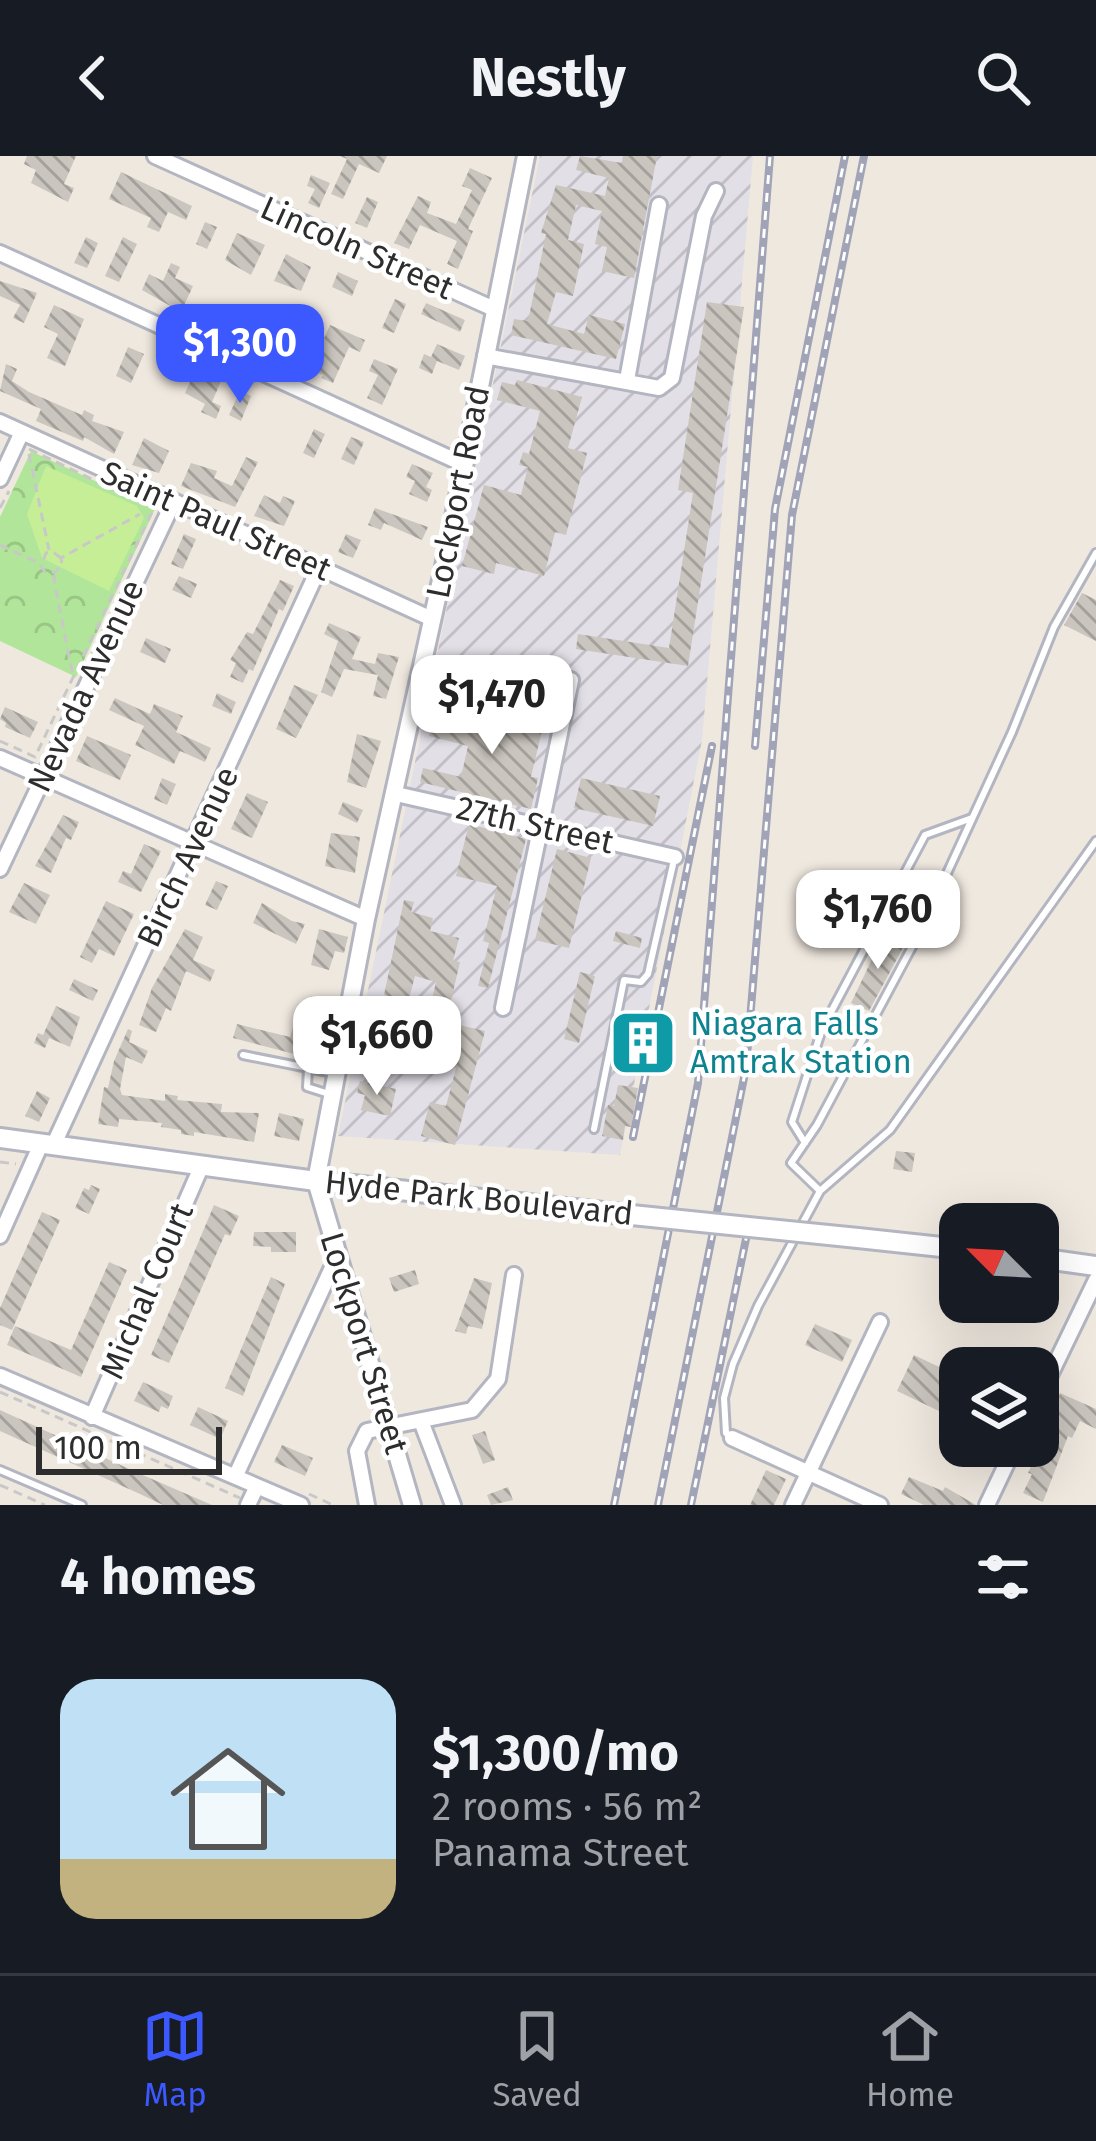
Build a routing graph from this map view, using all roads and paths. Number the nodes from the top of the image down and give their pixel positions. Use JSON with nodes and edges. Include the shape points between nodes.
{"nodes":[{"id":1,"x":155,"y":156,"type":"edge"},
{"id":2,"x":526,"y":156,"type":"edge"},
{"id":3,"x":716,"y":191,"type":"dead end"},
{"id":4,"x":659,"y":205,"type":"dead end"},
{"id":5,"x":0,"y":253,"type":"edge"},
{"id":6,"x":494,"y":309,"type":"junction"},
{"id":7,"x":485,"y":356,"type":"junction"},
{"id":8,"x":627,"y":380,"type":"junction"},
{"id":9,"x":0,"y":422,"type":"edge"},
{"id":10,"x":22,"y":432,"type":"junction"},
{"id":11,"x":463,"y":464,"type":"junction"},
{"id":12,"x":0,"y":479,"type":"edge"},
{"id":13,"x":160,"y":507,"type":"junction"},
{"id":14,"x":140,"y":514,"type":"dead end"},
{"id":15,"x":0,"y":545,"type":"edge"},
{"id":16,"x":50,"y":552,"type":"junction"},
{"id":17,"x":1096,"y":553,"type":"edge"},
{"id":18,"x":61,"y":558,"type":"junction"},
{"id":19,"x":41,"y":564,"type":"junction"},
{"id":20,"x":319,"y":568,"type":"junction"},
{"id":21,"x":52,"y":573,"type":"junction"},
{"id":22,"x":432,"y":620,"type":"junction"},
{"id":23,"x":74,"y":678,"type":"junction"},
{"id":24,"x":571,"y":680,"type":"dead end"},
{"id":25,"x":0,"y":741,"type":"edge"},
{"id":26,"x":0,"y":758,"type":"edge"},
{"id":27,"x":43,"y":778,"type":"junction"},
{"id":28,"x":395,"y":794,"type":"junction"},
{"id":29,"x":972,"y":818,"type":"junction"},
{"id":30,"x":540,"y":824,"type":"junction"},
{"id":31,"x":1096,"y":841,"type":"edge"},
{"id":32,"x":195,"y":844,"type":"junction"},
{"id":33,"x":675,"y":857,"type":"joint"},
{"id":34,"x":0,"y":869,"type":"edge"},
{"id":35,"x":366,"y":920,"type":"junction"},
{"id":36,"x":503,"y":1008,"type":"dead end"},
{"id":37,"x":243,"y":1055,"type":"dead end"},
{"id":38,"x":308,"y":1068,"type":"junction"},
{"id":39,"x":336,"y":1074,"type":"junction"},
{"id":40,"x":332,"y":1095,"type":"junction"},
{"id":41,"x":594,"y":1129,"type":"dead end"},
{"id":42,"x":0,"y":1138,"type":"edge"},
{"id":43,"x":805,"y":1143,"type":"junction"},
{"id":44,"x":48,"y":1144,"type":"junction"},
{"id":45,"x":202,"y":1165,"type":"junction"},
{"id":46,"x":316,"y":1180,"type":"junction"},
{"id":47,"x":820,"y":1191,"type":"junction"},
{"id":48,"x":0,"y":1236,"type":"edge"},
{"id":49,"x":939,"y":1247,"type":"edge"},
{"id":50,"x":338,"y":1257,"type":"junction"},
{"id":51,"x":1059,"y":1261,"type":"edge"},
{"id":52,"x":1096,"y":1266,"type":"edge"},
{"id":53,"x":514,"y":1275,"type":"dead end"},
{"id":54,"x":1096,"y":1280,"type":"edge"},
{"id":55,"x":880,"y":1322,"type":"dead end"},
{"id":56,"x":1059,"y":1357,"type":"edge"},
{"id":57,"x":0,"y":1376,"type":"edge"},
{"id":58,"x":0,"y":1392,"type":"edge"},
{"id":59,"x":92,"y":1417,"type":"junction"},
{"id":60,"x":421,"y":1421,"type":"junction"},
{"id":61,"x":390,"y":1427,"type":"junction"},
{"id":62,"x":732,"y":1438,"type":"joint"},
{"id":63,"x":1006,"y":1467,"type":"edge"},
{"id":64,"x":0,"y":1470,"type":"edge"},
{"id":65,"x":808,"y":1472,"type":"junction"},
{"id":66,"x":236,"y":1475,"type":"junction"},
{"id":67,"x":0,"y":1486,"type":"edge"},
{"id":68,"x":257,"y":1486,"type":"junction"},
{"id":69,"x":249,"y":1503,"type":"edge"},
{"id":70,"x":45,"y":1505,"type":"edge"},
{"id":71,"x":82,"y":1505,"type":"edge"},
{"id":72,"x":302,"y":1505,"type":"edge"},
{"id":73,"x":367,"y":1505,"type":"edge"},
{"id":74,"x":412,"y":1505,"type":"edge"},
{"id":75,"x":453,"y":1505,"type":"edge"},
{"id":76,"x":793,"y":1505,"type":"edge"},
{"id":77,"x":880,"y":1505,"type":"edge"},
{"id":78,"x":987,"y":1505,"type":"edge"}],
"edges":[{"from":1,"to":6,"type":"street","name":"Lincoln Street"},
{"from":2,"to":6,"type":"street","name":"Lockport Road"},
{"from":3,"to":8,"type":"street","via":[[672,379],[658,388]]},
{"from":4,"to":8,"type":"street"},
{"from":5,"to":11,"type":"street"},
{"from":6,"to":7,"type":"street","name":"Lockport Road"},
{"from":7,"to":8,"type":"street"},
{"from":7,"to":11,"type":"street","name":"Lockport Road"},
{"from":9,"to":10,"type":"street","name":"Saint Paul Street"},
{"from":10,"to":12,"type":"street"},
{"from":10,"to":13,"type":"street","name":"Saint Paul Street"},
{"from":11,"to":22,"type":"street","name":"Lockport Road"},
{"from":13,"to":16,"type":"path","via":[[29,450]]},
{"from":13,"to":20,"type":"street","name":"Saint Paul Street"},
{"from":13,"to":23,"type":"path"},
{"from":13,"to":27,"type":"street","name":"Nevada Avenue"},
{"from":14,"to":18,"type":"path"},
{"from":15,"to":19,"type":"path"},
{"from":16,"to":18,"type":"path"},
{"from":16,"to":19,"type":"path"},
{"from":17,"to":29,"type":"lane","via":[[1054,627]]},
{"from":18,"to":21,"type":"path"},
{"from":19,"to":21,"type":"path"},
{"from":20,"to":22,"type":"street","name":"Saint Paul Street"},
{"from":20,"to":32,"type":"street","name":"Birch Avenue"},
{"from":21,"to":23,"type":"path"},
{"from":22,"to":28,"type":"street","name":"Lockport Road"},
{"from":23,"to":25,"type":"path","via":[[35,757]]},
{"from":24,"to":30,"type":"street"},
{"from":26,"to":27,"type":"street"},
{"from":27,"to":32,"type":"street"},
{"from":27,"to":34,"type":"street","name":"Nevada Avenue"},
{"from":28,"to":30,"type":"street","name":"27th Street"},
{"from":28,"to":35,"type":"street","name":"Lockport Road"},
{"from":29,"to":43,"type":"lane"},
{"from":29,"to":43,"type":"lane","via":[[925,835],[879,917],[822,1029],[792,1122]]},
{"from":30,"to":33,"type":"street","name":"27th Street"},
{"from":30,"to":36,"type":"street"},
{"from":31,"to":47,"type":"lane","via":[[890,1130]]},
{"from":32,"to":35,"type":"street"},
{"from":32,"to":44,"type":"street","name":"Birch Avenue"},
{"from":33,"to":41,"type":"lane","via":[[648,974],[641,982],[624,980]]},
{"from":35,"to":39,"type":"street","name":"Lockport Road"},
{"from":37,"to":38,"type":"lane"},
{"from":38,"to":39,"type":"lane"},
{"from":38,"to":40,"type":"lane","via":[[307,1087]]},
{"from":39,"to":40,"type":"street","name":"Lockport Road"},
{"from":40,"to":46,"type":"street","name":"Lockport Road"},
{"from":42,"to":44,"type":"main road","name":"Hyde Park Boulevard"},
{"from":43,"to":47,"type":"lane","via":[[791,1163]]},
{"from":44,"to":45,"type":"main road","name":"Hyde Park Boulevard"},
{"from":44,"to":48,"type":"street","name":"Birch Avenue"},
{"from":45,"to":46,"type":"main road","name":"Hyde Park Boulevard"},
{"from":45,"to":59,"type":"street","name":"Michal Court"},
{"from":46,"to":49,"type":"main road","name":"Hyde Park Boulevard","bridge":true},
{"from":46,"to":50,"type":"street","name":"Lockport Street"},
{"from":47,"to":62,"type":"lane","via":[[733,1364],[724,1398]]},
{"from":50,"to":61,"type":"street","name":"Lockport Street"},
{"from":50,"to":66,"type":"street"},
{"from":51,"to":52,"type":"main road"},
{"from":53,"to":60,"type":"street","via":[[497,1379],[472,1410]]},
{"from":54,"to":56,"type":"street"},
{"from":55,"to":65,"type":"street"},
{"from":57,"to":59,"type":"street"},
{"from":58,"to":69,"type":"path"},
{"from":59,"to":66,"type":"street"},
{"from":60,"to":61,"type":"street"},
{"from":60,"to":75,"type":"street","name":"Lockport Street"},
{"from":61,"to":73,"type":"street","via":[[367,1431],[357,1450]]},
{"from":61,"to":74,"type":"street","name":"Lockport Street"},
{"from":62,"to":65,"type":"street"},
{"from":63,"to":78,"type":"street"},
{"from":64,"to":71,"type":"lane"},
{"from":65,"to":76,"type":"street"},
{"from":65,"to":77,"type":"street"},
{"from":66,"to":68,"type":"street"},
{"from":67,"to":70,"type":"path"},
{"from":68,"to":69,"type":"street"},
{"from":68,"to":72,"type":"street"}]}
